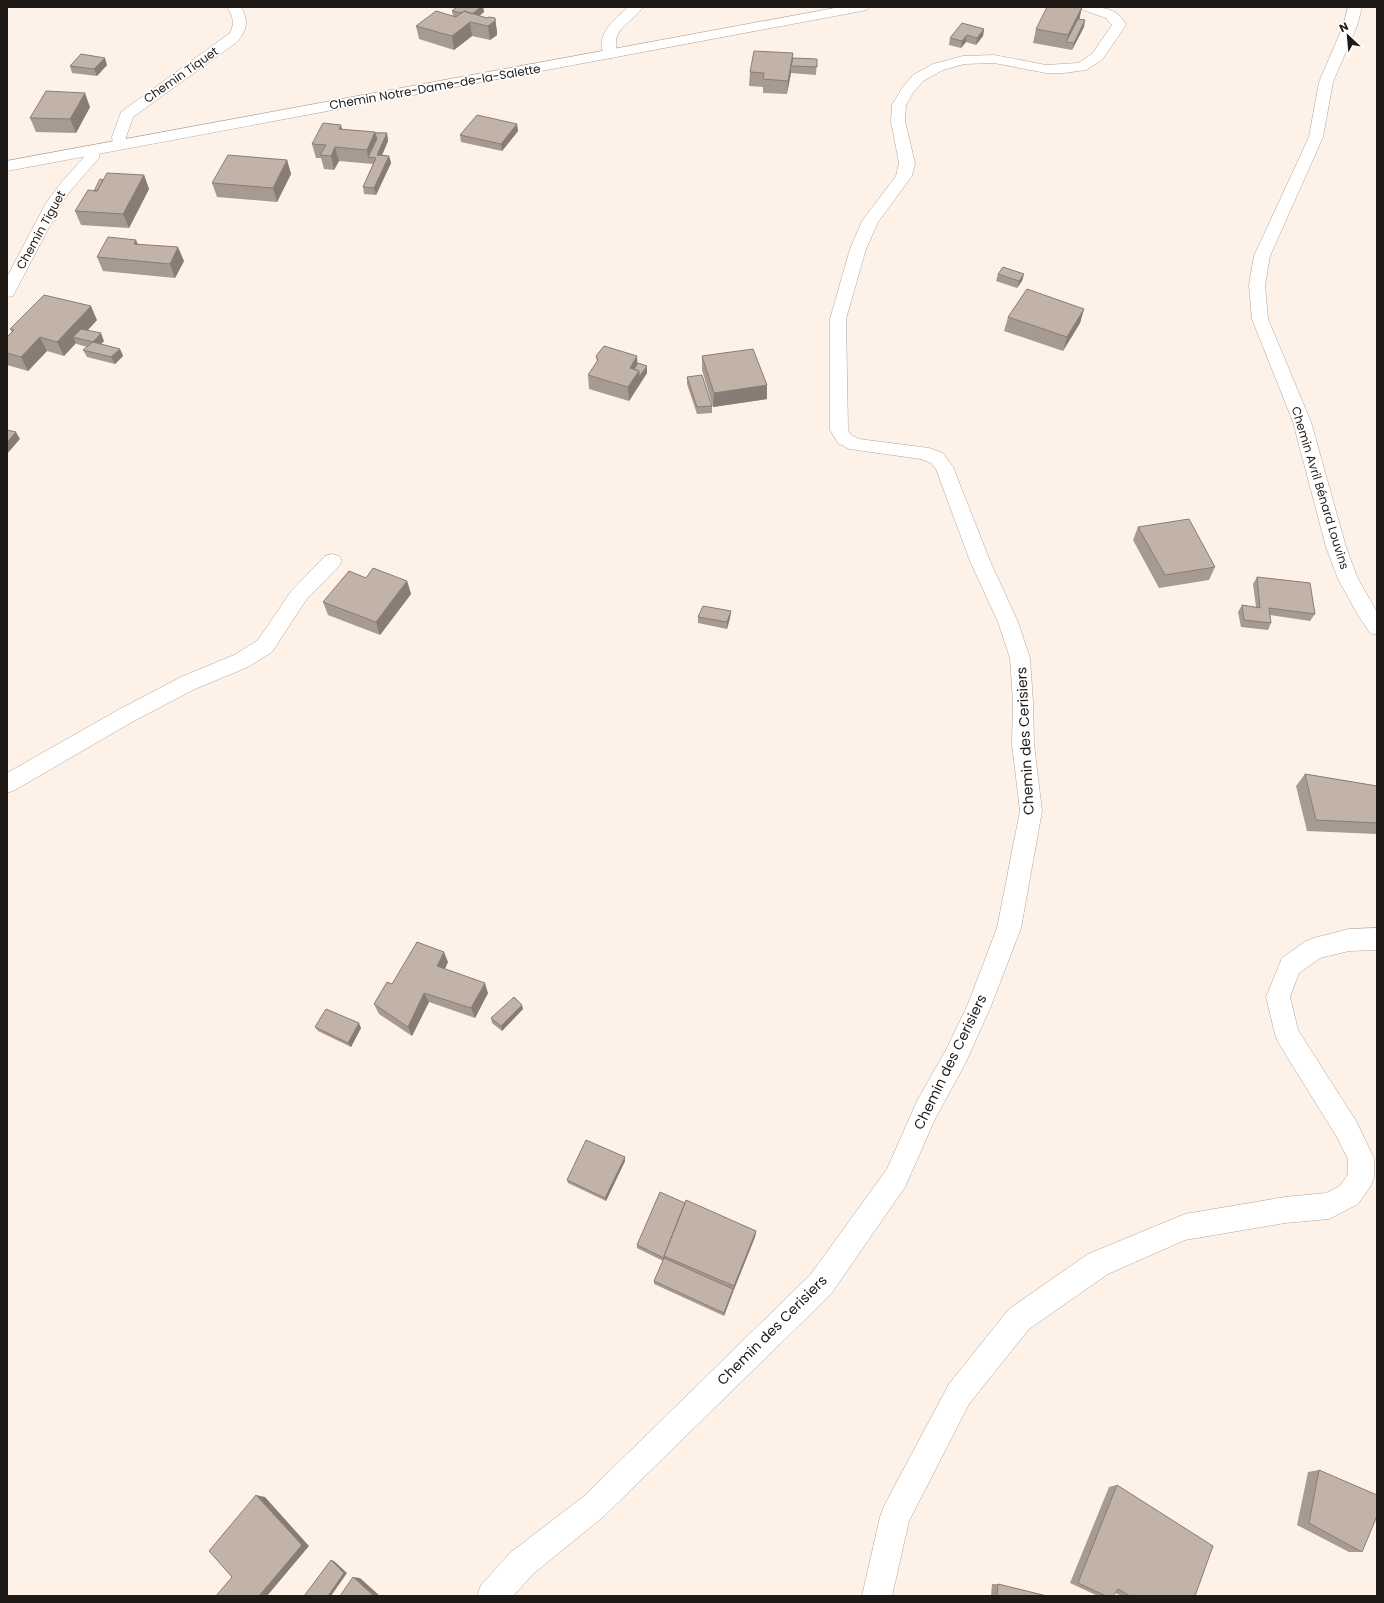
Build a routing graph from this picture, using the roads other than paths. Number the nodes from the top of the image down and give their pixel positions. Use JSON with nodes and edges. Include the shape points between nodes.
{"nodes":[{"id":1,"x":234,"y":7,"type":"edge"},
{"id":2,"x":636,"y":7,"type":"edge"},
{"id":3,"x":862,"y":7,"type":"edge"},
{"id":4,"x":1088,"y":7,"type":"edge"},
{"id":5,"x":1355,"y":7,"type":"edge"},
{"id":6,"x":611,"y":54,"type":"junction"},
{"id":7,"x":120,"y":145,"type":"junction"},
{"id":8,"x":92,"y":151,"type":"junction"},
{"id":9,"x":7,"y":166,"type":"edge"},
{"id":10,"x":7,"y":292,"type":"edge"},
{"id":11,"x":332,"y":561,"type":"dead end"},
{"id":12,"x":1377,"y":627,"type":"edge"},
{"id":13,"x":7,"y":784,"type":"edge"},
{"id":14,"x":1377,"y":939,"type":"edge"},
{"id":15,"x":492,"y":1596,"type":"edge"},
{"id":16,"x":878,"y":1596,"type":"edge"}],
"edges":[{"from":1,"to":7,"type":"street","name":"Chemin Tiquet","via":[[240,24],[239,31],[232,40],[126,115],[119,136]]},
{"from":2,"to":6,"type":"street","via":[[610,34],[608,48]]},
{"from":3,"to":6,"type":"street","name":"Chemin Notre-Dame-de-la-Salette"},
{"from":4,"to":15,"type":"street","name":"Chemin des Cerisiers","via":[[1112,15],[1118,20],[1119,25],[1097,56],[1081,67],[1046,69],[994,59],[963,60],[938,67],[918,78],[906,91],[899,105],[898,120],[907,163],[904,176],[870,221],[858,248],[838,319],[839,430],[844,439],[855,445],[923,453],[937,458],[944,467],[980,561],[1008,622],[1020,658],[1023,744],[1031,811],[1009,928],[960,1049],[926,1110],[896,1178],[820,1284],[593,1507],[522,1563]]},
{"from":5,"to":12,"type":"street","name":"Chemin Avril Bénard Louvins","via":[[1350,26],[1326,82],[1316,137],[1262,256],[1257,285],[1260,319],[1302,422],[1336,547],[1348,579]]},
{"from":6,"to":7,"type":"street","name":"Chemin Notre-Dame-de-la-Salette"},
{"from":7,"to":8,"type":"street","name":"Chemin Notre-Dame-de-la-Salette"},
{"from":8,"to":9,"type":"street","name":"Chemin Notre-Dame-de-la-Salette"},
{"from":8,"to":10,"type":"street","name":"Chemin Tiguet","via":[[91,158],[54,203]]},
{"from":11,"to":13,"type":"street","via":[[299,595],[265,646],[241,661],[188,683],[125,716]]},
{"from":14,"to":16,"type":"street","via":[[1349,940],[1314,949],[1290,966],[1278,997],[1287,1034],[1347,1130],[1360,1158],[1361,1178],[1349,1195],[1329,1206],[1285,1210],[1185,1228],[1098,1264],[1019,1319],[959,1394],[895,1517]]}]}
